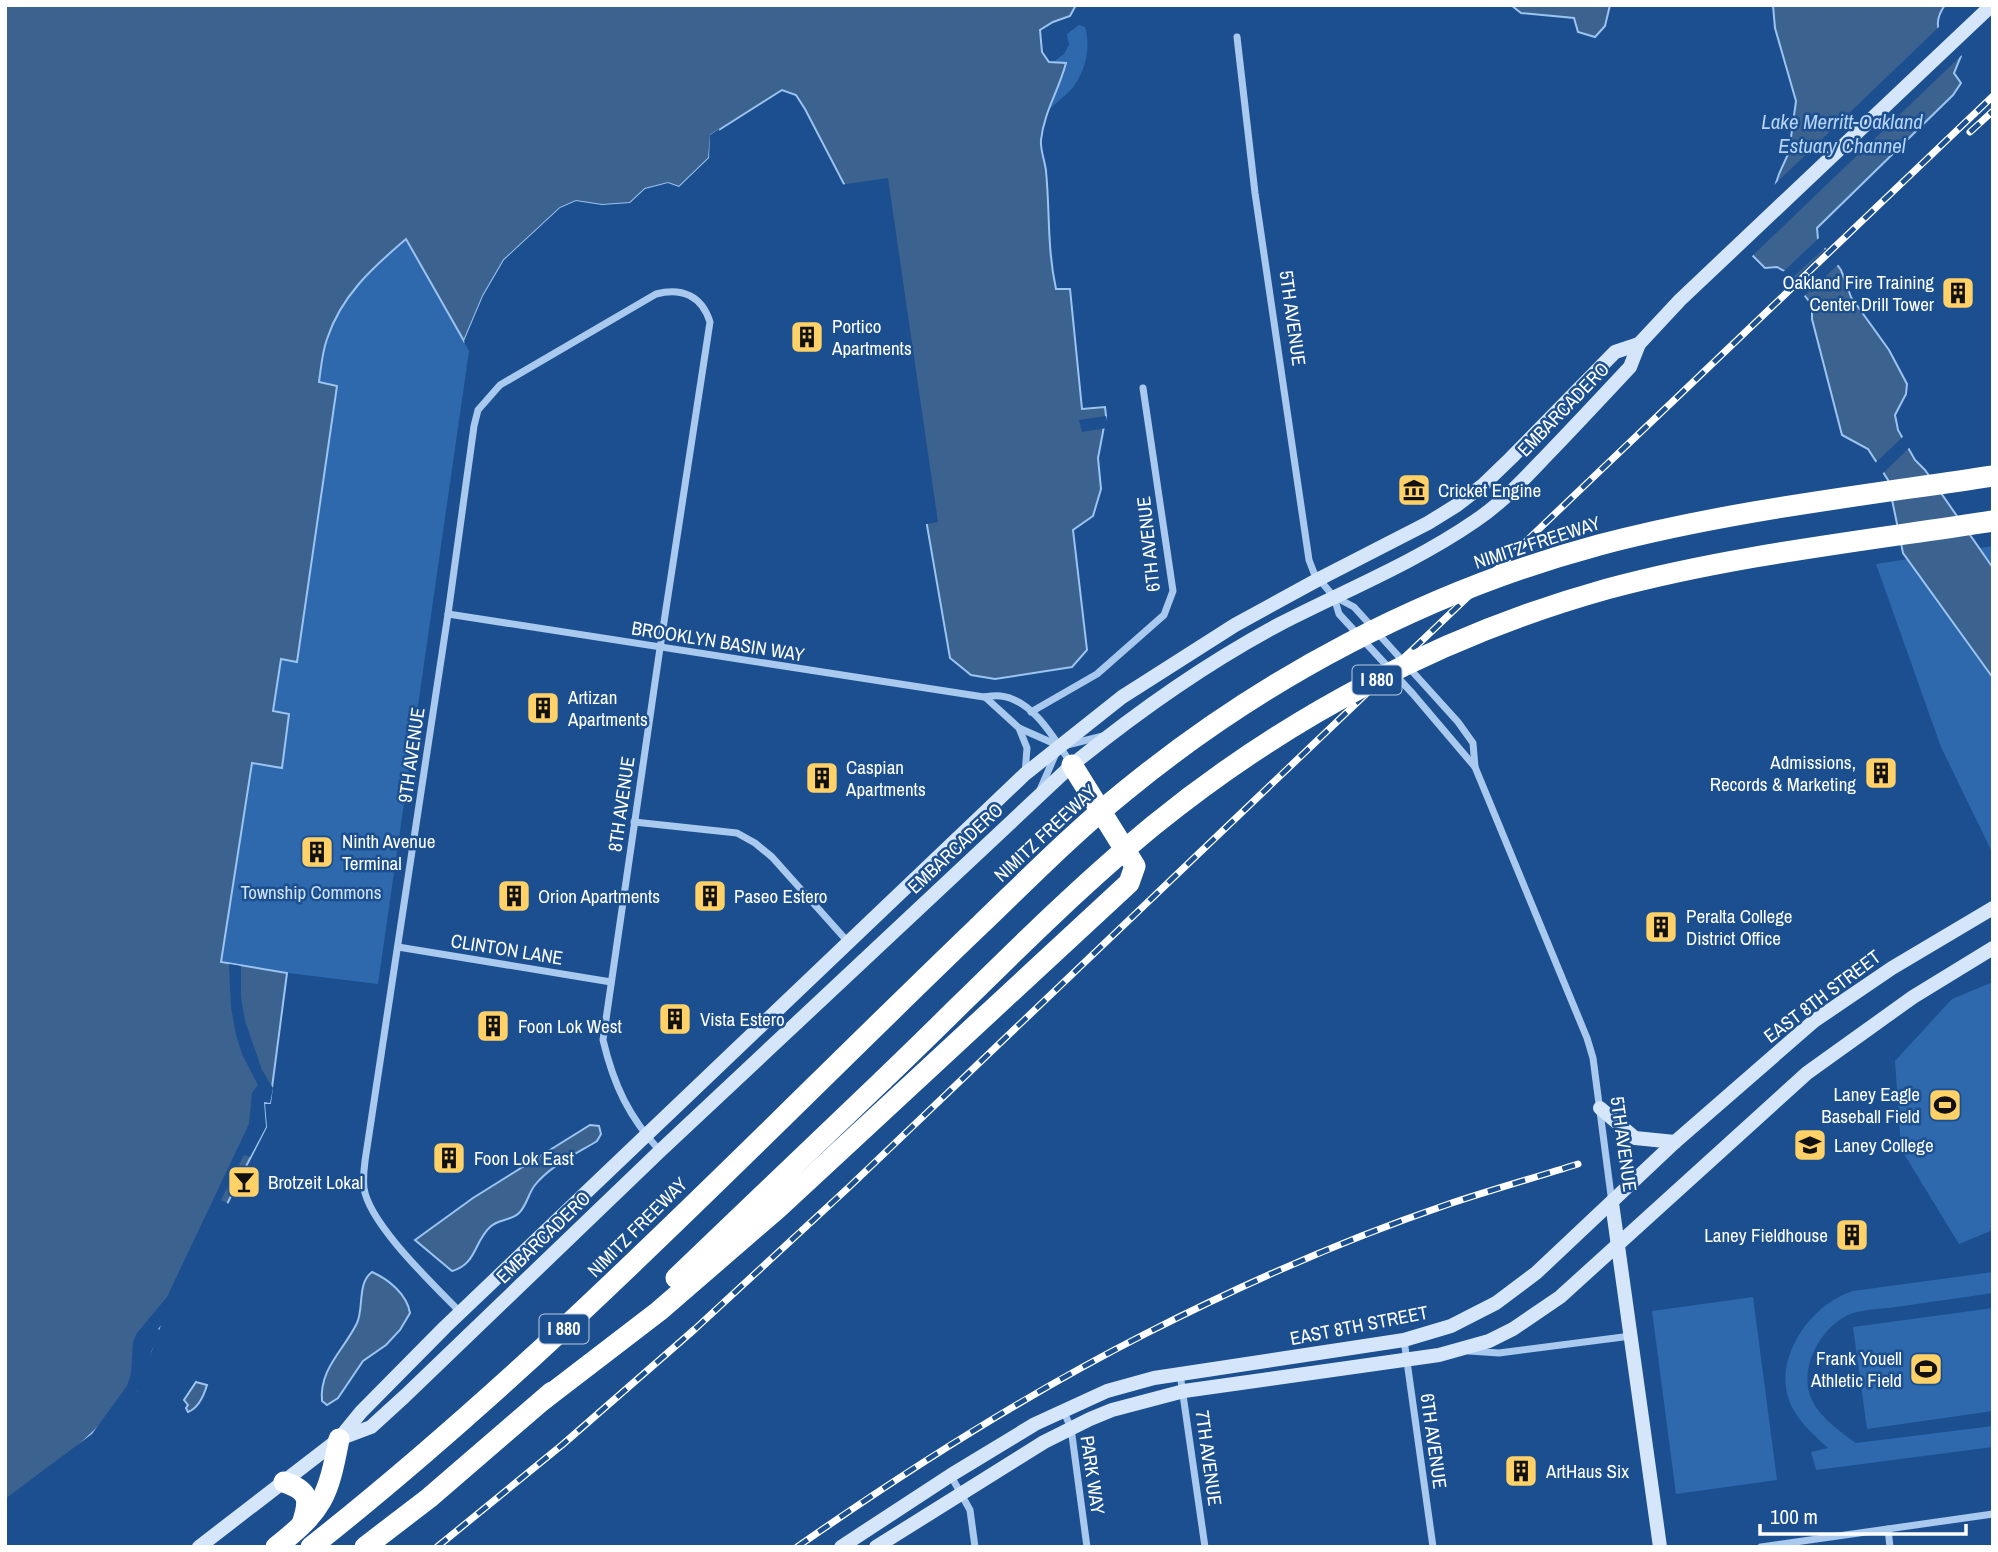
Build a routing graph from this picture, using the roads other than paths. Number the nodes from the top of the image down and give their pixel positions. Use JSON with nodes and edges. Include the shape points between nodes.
{"nodes":[{"id":1,"x":1992,"y":5,"type":"edge"},
{"id":2,"x":1237,"y":37,"type":"dead end"},
{"id":3,"x":684,"y":292,"type":"joint"},
{"id":4,"x":1639,"y":344,"type":"junction"},
{"id":5,"x":1143,"y":388,"type":"dead end"},
{"id":6,"x":1993,"y":476,"type":"edge"},
{"id":7,"x":1993,"y":521,"type":"edge"},
{"id":8,"x":1319,"y":579,"type":"junction"},
{"id":9,"x":1334,"y":597,"type":"junction"},
{"id":10,"x":448,"y":614,"type":"junction"},
{"id":11,"x":660,"y":648,"type":"junction"},
{"id":12,"x":984,"y":696,"type":"junction"},
{"id":13,"x":1031,"y":712,"type":"junction"},
{"id":14,"x":1019,"y":728,"type":"junction"},
{"id":15,"x":1112,"y":733,"type":"junction"},
{"id":16,"x":1059,"y":746,"type":"junction"},
{"id":17,"x":1072,"y":765,"type":"junction"},
{"id":18,"x":1475,"y":767,"type":"junction"},
{"id":19,"x":1025,"y":774,"type":"junction"},
{"id":20,"x":1037,"y":798,"type":"junction"},
{"id":21,"x":634,"y":822,"type":"junction"},
{"id":22,"x":1993,"y":908,"type":"edge"},
{"id":23,"x":848,"y":943,"type":"junction"},
{"id":24,"x":398,"y":947,"type":"junction"},
{"id":25,"x":1993,"y":948,"type":"edge"},
{"id":26,"x":611,"y":982,"type":"junction"},
{"id":27,"x":1600,"y":1108,"type":"junction"},
{"id":28,"x":646,"y":1135,"type":"junction"},
{"id":29,"x":1675,"y":1142,"type":"junction"},
{"id":30,"x":660,"y":1151,"type":"junction"},
{"id":31,"x":1612,"y":1203,"type":"junction"},
{"id":32,"x":1618,"y":1244,"type":"junction"},
{"id":33,"x":460,"y":1312,"type":"junction"},
{"id":34,"x":1631,"y":1336,"type":"junction"},
{"id":35,"x":1404,"y":1340,"type":"junction"},
{"id":36,"x":1462,"y":1350,"type":"junction"},
{"id":37,"x":1408,"y":1361,"type":"junction"},
{"id":38,"x":1180,"y":1373,"type":"junction"},
{"id":39,"x":1184,"y":1391,"type":"junction"},
{"id":40,"x":543,"y":1400,"type":"junction"},
{"id":41,"x":1063,"y":1409,"type":"junction"},
{"id":42,"x":1070,"y":1428,"type":"junction"},
{"id":43,"x":339,"y":1439,"type":"junction"},
{"id":44,"x":951,"y":1475,"type":"junction"},
{"id":45,"x":284,"y":1482,"type":"junction"},
{"id":46,"x":961,"y":1492,"type":"junction"},
{"id":47,"x":1993,"y":1514,"type":"edge"},
{"id":48,"x":302,"y":1526,"type":"junction"},
{"id":49,"x":1888,"y":1529,"type":"junction"},
{"id":50,"x":199,"y":1547,"type":"edge"},
{"id":51,"x":276,"y":1547,"type":"edge"},
{"id":52,"x":311,"y":1547,"type":"edge"},
{"id":53,"x":365,"y":1547,"type":"edge"},
{"id":54,"x":842,"y":1547,"type":"edge"},
{"id":55,"x":876,"y":1547,"type":"edge"},
{"id":56,"x":975,"y":1547,"type":"edge"},
{"id":57,"x":1087,"y":1547,"type":"edge"},
{"id":58,"x":1205,"y":1547,"type":"edge"},
{"id":59,"x":1433,"y":1547,"type":"edge"},
{"id":60,"x":1660,"y":1547,"type":"edge"},
{"id":61,"x":1761,"y":1547,"type":"edge"},
{"id":62,"x":1890,"y":1547,"type":"edge"}],
"edges":[{"from":1,"to":4,"type":"main road","name":"EMBARCADERO"},
{"from":2,"to":8,"type":"street","name":"5TH AVENUE","via":[[1309,561]]},
{"from":3,"to":10,"type":"street","name":"9TH AVENUE","via":[[656,294],[500,385],[486,398],[474,426]]},
{"from":3,"to":11,"type":"street","name":"8TH AVENUE","via":[[697,299],[710,322]]},
{"from":4,"to":8,"type":"main road","name":"EMBARCADERO","via":[[1615,352],[1511,458],[1457,505]]},
{"from":4,"to":9,"type":"main road","name":"EMBARCADERO","via":[[1621,377],[1517,486],[1478,519]]},
{"from":5,"to":13,"type":"street","name":"6TH AVENUE","via":[[1173,591],[1164,615],[1097,674]]},
{"from":6,"to":52,"type":"highway","name":"NIMITZ FREEWAY","number":"I 880","bridge":true,"via":[[1718,519],[1606,543],[1469,589],[1369,633],[1242,705],[1123,792],[1057,851],[602,1295],[448,1433]]},
{"from":7,"to":40,"type":"highway","number":"I 880","bridge":true,"via":[[1636,582],[1521,617],[1382,677],[1268,742],[1154,825],[1079,892],[676,1279]]},
{"from":8,"to":9,"type":"street","name":"5TH AVENUE"},
{"from":8,"to":16,"type":"main road","name":"EMBARCADERO","via":[[1182,658]]},
{"from":9,"to":15,"type":"main road","name":"EMBARCADERO","via":[[1229,653]]},
{"from":9,"to":18,"type":"street","name":"5TH AVENUE","via":[[1339,614]]},
{"from":9,"to":18,"type":"street","name":"5TH AVENUE","via":[[1354,607],[1458,722],[1474,743]]},
{"from":10,"to":11,"type":"street","name":"BROOKLYN BASIN WAY"},
{"from":10,"to":24,"type":"street","name":"9TH AVENUE"},
{"from":11,"to":12,"type":"street","name":"BROOKLYN BASIN WAY"},
{"from":11,"to":21,"type":"street","name":"8TH AVENUE"},
{"from":12,"to":13,"type":"street","name":"BROOKLYN BASIN WAY","via":[[1003,696]]},
{"from":12,"to":14,"type":"street"},
{"from":13,"to":16,"type":"street","name":"BROOKLYN BASIN WAY"},
{"from":14,"to":16,"type":"street"},
{"from":14,"to":19,"type":"street","via":[[1027,748]]},
{"from":15,"to":16,"type":"street"},
{"from":15,"to":17,"type":"main road","name":"EMBARCADERO"},
{"from":16,"to":17,"type":"street","name":"BROOKLYN BASIN WAY"},
{"from":16,"to":19,"type":"main road","name":"EMBARCADERO"},
{"from":16,"to":20,"type":"street"},
{"from":17,"to":20,"type":"main road","name":"EMBARCADERO"},
{"from":17,"to":40,"type":"highway","via":[[1135,866],[1129,883],[777,1209],[659,1311]]},
{"from":18,"to":27,"type":"street","name":"5TH AVENUE","via":[[1587,1038]]},
{"from":19,"to":23,"type":"main road","name":"EMBARCADERO"},
{"from":20,"to":30,"type":"main road","name":"EMBARCADERO"},
{"from":21,"to":23,"type":"street","via":[[737,833],[755,843]]},
{"from":21,"to":26,"type":"street","name":"8TH AVENUE"},
{"from":22,"to":29,"type":"main road","name":"EAST 8TH STREET","via":[[1814,1021]]},
{"from":23,"to":28,"type":"main road","name":"EMBARCADERO"},
{"from":24,"to":26,"type":"street","name":"CLINTON LANE"},
{"from":24,"to":33,"type":"street","name":"9TH AVENUE","via":[[364,1188],[386,1231]]},
{"from":25,"to":32,"type":"main road","name":"EAST 8TH STREET","via":[[1807,1073]]},
{"from":26,"to":28,"type":"street","name":"8TH AVENUE","via":[[603,1040],[627,1109]]},
{"from":27,"to":29,"type":"main road","via":[[1635,1138]]},
{"from":27,"to":31,"type":"street","name":"5TH AVENUE"},
{"from":28,"to":30,"type":"street","name":"8TH AVENUE"},
{"from":28,"to":33,"type":"main road","name":"EMBARCADERO"},
{"from":29,"to":31,"type":"main road","name":"EAST 8TH STREET"},
{"from":30,"to":43,"type":"main road","name":"EMBARCADERO","via":[[371,1427]]},
{"from":31,"to":32,"type":"main road","name":"5TH AVENUE"},
{"from":31,"to":35,"type":"main road","name":"EAST 8TH STREET","via":[[1527,1281],[1496,1303],[1451,1326]]},
{"from":32,"to":34,"type":"main road","name":"5TH AVENUE"},
{"from":32,"to":36,"type":"main road","name":"EAST 8TH STREET","via":[[1535,1316]]},
{"from":33,"to":43,"type":"main road","name":"EMBARCADERO"},
{"from":34,"to":36,"type":"street","name":"EAST 8TH STREET","via":[[1499,1353]]},
{"from":34,"to":60,"type":"main road","name":"5TH AVENUE"},
{"from":35,"to":37,"type":"street","name":"6TH AVENUE"},
{"from":35,"to":38,"type":"main road","name":"EAST 8TH STREET"},
{"from":36,"to":37,"type":"main road","name":"EAST 8TH STREET"},
{"from":37,"to":39,"type":"main road","name":"EAST 8TH STREET"},
{"from":37,"to":59,"type":"street","name":"6TH AVENUE"},
{"from":38,"to":39,"type":"street","name":"7TH AVENUE"},
{"from":38,"to":41,"type":"main road","name":"EAST 8TH STREET","via":[[1131,1383]]},
{"from":39,"to":42,"type":"main road","name":"EAST 8TH STREET","via":[[1112,1410]]},
{"from":39,"to":58,"type":"street","name":"7TH AVENUE"},
{"from":40,"to":53,"type":"highway","number":"I 880"},
{"from":41,"to":42,"type":"street","name":"PARK WAY"},
{"from":41,"to":44,"type":"main road","name":"EAST 8TH STREET"},
{"from":42,"to":46,"type":"main road","name":"EAST 8TH STREET"},
{"from":42,"to":57,"type":"street","name":"PARK WAY"},
{"from":43,"to":45,"type":"main road","name":"EMBARCADERO"},
{"from":43,"to":48,"type":"highway","via":[[328,1489]]},
{"from":44,"to":46,"type":"street"},
{"from":44,"to":54,"type":"main road","name":"EAST 8TH STREET"},
{"from":45,"to":48,"type":"highway","via":[[307,1498]]},
{"from":45,"to":50,"type":"main road","name":"EMBARCADERO"},
{"from":46,"to":55,"type":"main road","name":"EAST 8TH STREET"},
{"from":46,"to":56,"type":"street","via":[[970,1510]]},
{"from":47,"to":49,"type":"street"},
{"from":48,"to":51,"type":"highway"},
{"from":49,"to":61,"type":"street"},
{"from":49,"to":62,"type":"street"}]}
